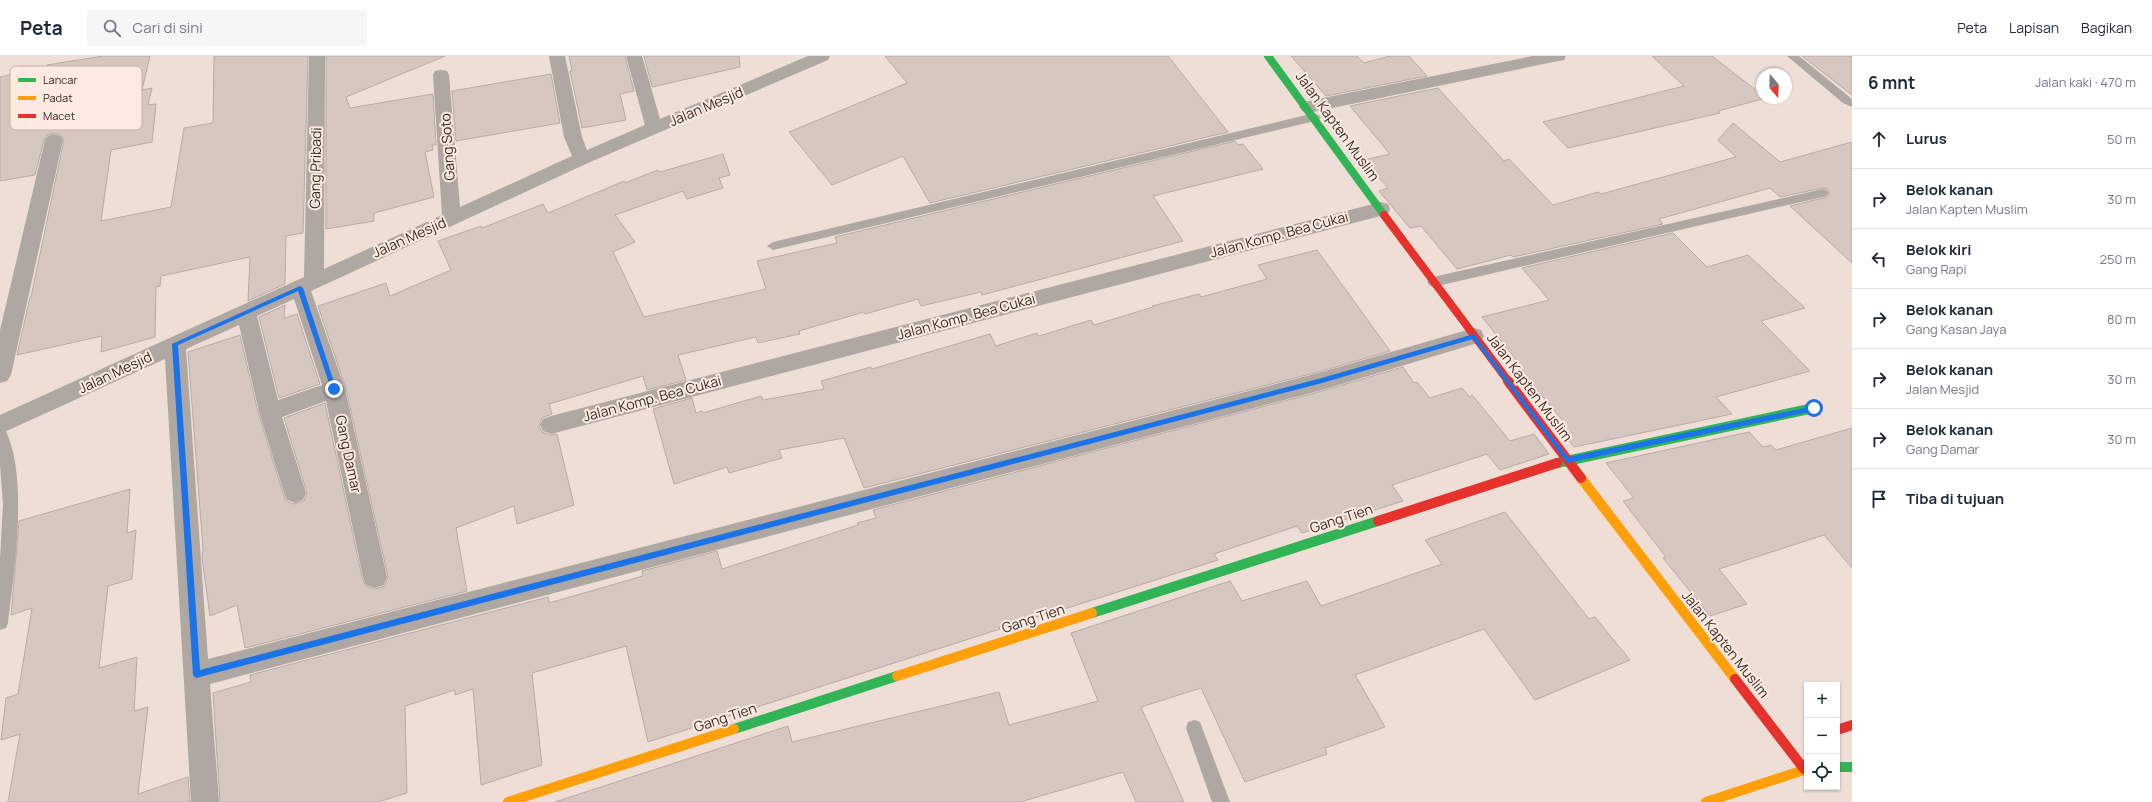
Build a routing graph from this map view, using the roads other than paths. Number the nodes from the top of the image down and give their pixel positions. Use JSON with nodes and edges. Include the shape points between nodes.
{"nodes":[{"id":1,"x":317,"y":56,"type":"edge"},
{"id":2,"x":557,"y":56,"type":"edge"},
{"id":3,"x":634,"y":56,"type":"edge"},
{"id":4,"x":822,"y":56,"type":"edge"},
{"id":5,"x":1268,"y":56,"type":"edge"},
{"id":6,"x":1558,"y":56,"type":"edge"},
{"id":7,"x":1792,"y":56,"type":"edge"},
{"id":8,"x":441,"y":75,"type":"dead end"},
{"id":9,"x":1852,"y":103,"type":"edge"},
{"id":10,"x":1312,"y":112,"type":"junction"},
{"id":11,"x":654,"y":128,"type":"junction"},
{"id":12,"x":54,"y":140,"type":"dead end"},
{"id":13,"x":582,"y":159,"type":"junction"},
{"id":14,"x":1823,"y":192,"type":"dead end"},
{"id":15,"x":1381,"y":209,"type":"junction"},
{"id":16,"x":452,"y":218,"type":"junction"},
{"id":17,"x":773,"y":246,"type":"dead end"},
{"id":18,"x":1433,"y":282,"type":"junction"},
{"id":19,"x":307,"y":284,"type":"junction"},
{"id":20,"x":246,"y":312,"type":"junction"},
{"id":21,"x":1474,"y":336,"type":"junction"},
{"id":22,"x":175,"y":344,"type":"junction"},
{"id":23,"x":0,"y":375,"type":"edge"},
{"id":24,"x":334,"y":389,"type":"junction"},
{"id":25,"x":1814,"y":408,"type":"dead end"},
{"id":26,"x":270,"y":412,"type":"junction"},
{"id":27,"x":0,"y":425,"type":"edge"},
{"id":28,"x":551,"y":425,"type":"dead end"},
{"id":29,"x":0,"y":433,"type":"edge"},
{"id":30,"x":1567,"y":460,"type":"junction"},
{"id":31,"x":295,"y":493,"type":"dead end"},
{"id":32,"x":375,"y":577,"type":"dead end"},
{"id":33,"x":0,"y":624,"type":"edge"},
{"id":34,"x":196,"y":675,"type":"junction"},
{"id":35,"x":1852,"y":725,"type":"edge"},
{"id":36,"x":1194,"y":728,"type":"dead end"},
{"id":37,"x":1840,"y":729,"type":"edge"},
{"id":38,"x":1804,"y":765,"type":"edge"},
{"id":39,"x":1840,"y":767,"type":"edge"},
{"id":40,"x":1852,"y":767,"type":"edge"},
{"id":41,"x":1804,"y":769,"type":"edge"},
{"id":42,"x":205,"y":802,"type":"edge"},
{"id":43,"x":508,"y":802,"type":"edge"},
{"id":44,"x":1221,"y":802,"type":"edge"},
{"id":45,"x":1706,"y":802,"type":"edge"}],
"edges":[{"from":1,"to":19,"type":"street","name":"Gang Pribadi"},
{"from":2,"to":13,"type":"street","via":[[573,137]]},
{"from":3,"to":11,"type":"street"},
{"from":4,"to":11,"type":"street","name":"Jalan Mesjid"},
{"from":5,"to":10,"type":"main road","name":"Jalan Kapten Muslim"},
{"from":6,"to":10,"type":"street"},
{"from":7,"to":9,"type":"lane"},
{"from":8,"to":16,"type":"street","name":"Gang Soto"},
{"from":10,"to":15,"type":"main road","name":"Jalan Kapten Muslim"},
{"from":10,"to":17,"type":"lane"},
{"from":11,"to":13,"type":"street","name":"Jalan Mesjid"},
{"from":12,"to":23,"type":"street"},
{"from":13,"to":16,"type":"street","name":"Jalan Mesjid"},
{"from":14,"to":18,"type":"lane"},
{"from":15,"to":18,"type":"main road","name":"Jalan Kapten Muslim"},
{"from":15,"to":28,"type":"street","name":"Jalan Komp. Bea Cukai"},
{"from":16,"to":19,"type":"street","name":"Jalan Mesjid"},
{"from":18,"to":21,"type":"main road","name":"Jalan Kapten Muslim"},
{"from":19,"to":20,"type":"street","name":"Jalan Mesjid"},
{"from":19,"to":24,"type":"street","name":"Gang Damar"},
{"from":20,"to":22,"type":"street","name":"Jalan Mesjid"},
{"from":20,"to":26,"type":"street"},
{"from":21,"to":30,"type":"main road","name":"Jalan Kapten Muslim"},
{"from":21,"to":34,"type":"street","via":[[1322,381]]},
{"from":22,"to":27,"type":"street","name":"Jalan Mesjid"},
{"from":22,"to":34,"type":"street"},
{"from":24,"to":26,"type":"street"},
{"from":24,"to":32,"type":"street","name":"Gang Damar"},
{"from":25,"to":30,"type":"main road","name":"Gang Tien"},
{"from":26,"to":31,"type":"street"},
{"from":29,"to":33,"type":"lane","via":[[7,453],[11,530]]},
{"from":30,"to":38,"type":"main road","name":"Jalan Kapten Muslim"},
{"from":30,"to":43,"type":"main road","name":"Gang Tien"},
{"from":34,"to":42,"type":"street"},
{"from":35,"to":37,"type":"main road"},
{"from":36,"to":44,"type":"lane"},
{"from":39,"to":40,"type":"main road"},
{"from":41,"to":45,"type":"main road"}]}
